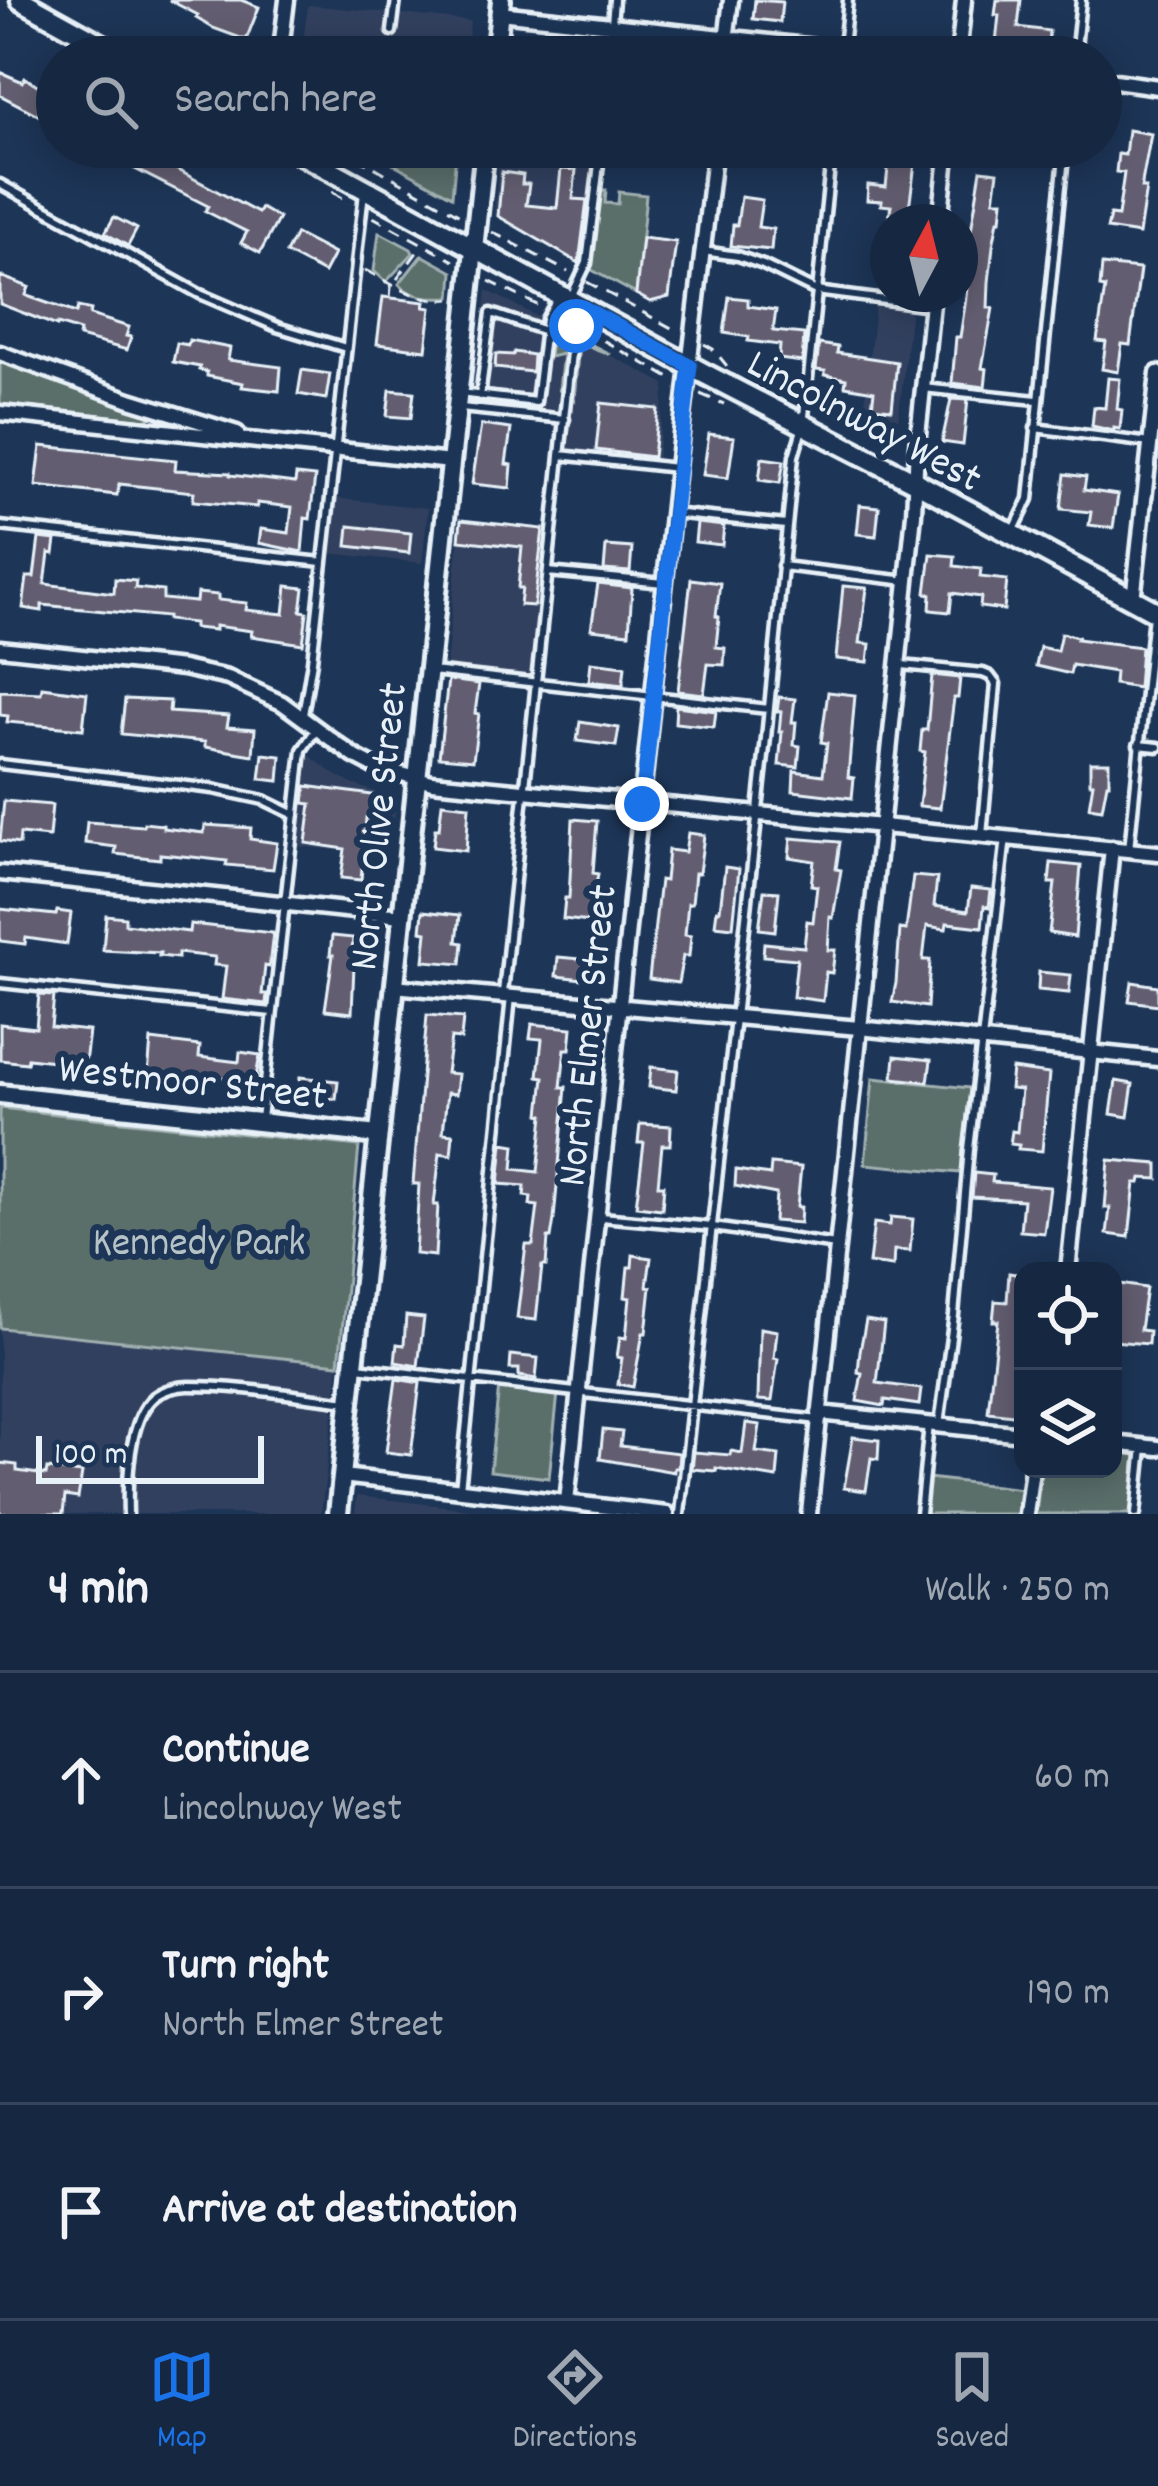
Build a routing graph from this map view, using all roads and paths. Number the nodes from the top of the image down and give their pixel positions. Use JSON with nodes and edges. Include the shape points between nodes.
{"nodes":[{"id":1,"x":21,"y":0,"type":"edge"},
{"id":2,"x":287,"y":0,"type":"edge"},
{"id":3,"x":396,"y":0,"type":"edge"},
{"id":4,"x":614,"y":0,"type":"edge"},
{"id":5,"x":730,"y":0,"type":"edge"},
{"id":6,"x":848,"y":0,"type":"edge"},
{"id":7,"x":964,"y":0,"type":"edge"},
{"id":8,"x":1081,"y":0,"type":"edge"},
{"id":9,"x":500,"y":7,"type":"edge"},
{"id":10,"x":51,"y":8,"type":"edge"},
{"id":11,"x":612,"y":26,"type":"junction"},
{"id":12,"x":392,"y":31,"type":"dead end"},
{"id":13,"x":93,"y":36,"type":"edge"},
{"id":14,"x":283,"y":36,"type":"edge"},
{"id":15,"x":611,"y":36,"type":"edge"},
{"id":16,"x":717,"y":36,"type":"edge"},
{"id":17,"x":727,"y":36,"type":"edge"},
{"id":18,"x":845,"y":36,"type":"edge"},
{"id":19,"x":960,"y":36,"type":"edge"},
{"id":20,"x":1077,"y":36,"type":"edge"},
{"id":21,"x":1122,"y":82,"type":"edge"},
{"id":22,"x":1158,"y":87,"type":"edge"},
{"id":23,"x":327,"y":168,"type":"edge"},
{"id":24,"x":376,"y":168,"type":"edge"},
{"id":25,"x":483,"y":168,"type":"edge"},
{"id":26,"x":598,"y":168,"type":"edge"},
{"id":27,"x":713,"y":168,"type":"edge"},
{"id":28,"x":830,"y":168,"type":"edge"},
{"id":29,"x":946,"y":168,"type":"edge"},
{"id":30,"x":1063,"y":168,"type":"edge"},
{"id":31,"x":0,"y":184,"type":"edge"},
{"id":32,"x":364,"y":188,"type":"junction"},
{"id":33,"x":942,"y":204,"type":"edge"},
{"id":34,"x":453,"y":211,"type":"dead end"},
{"id":35,"x":368,"y":214,"type":"dead end"},
{"id":36,"x":474,"y":248,"type":"junction"},
{"id":37,"x":418,"y":251,"type":"dead end"},
{"id":38,"x":703,"y":251,"type":"junction"},
{"id":39,"x":457,"y":262,"type":"dead end"},
{"id":40,"x":355,"y":266,"type":"junction"},
{"id":41,"x":391,"y":286,"type":"junction"},
{"id":42,"x":816,"y":291,"type":"junction"},
{"id":43,"x":870,"y":295,"type":"edge"},
{"id":44,"x":390,"y":298,"type":"dead end"},
{"id":45,"x":452,"y":299,"type":"dead end"},
{"id":46,"x":571,"y":301,"type":"junction"},
{"id":47,"x":931,"y":312,"type":"edge"},
{"id":48,"x":545,"y":331,"type":"junction"},
{"id":49,"x":703,"y":344,"type":"dead end"},
{"id":50,"x":346,"y":348,"type":"junction"},
{"id":51,"x":0,"y":353,"type":"edge"},
{"id":52,"x":690,"y":366,"type":"junction"},
{"id":53,"x":728,"y":367,"type":"dead end"},
{"id":54,"x":1158,"y":373,"type":"edge"},
{"id":55,"x":923,"y":388,"type":"junction"},
{"id":56,"x":480,"y":396,"type":"junction"},
{"id":57,"x":458,"y":400,"type":"junction"},
{"id":58,"x":1037,"y":400,"type":"junction"},
{"id":59,"x":0,"y":412,"type":"edge"},
{"id":60,"x":565,"y":419,"type":"junction"},
{"id":61,"x":802,"y":426,"type":"junction"},
{"id":62,"x":1035,"y":428,"type":"junction"},
{"id":63,"x":267,"y":442,"type":"junction"},
{"id":64,"x":1150,"y":442,"type":"junction"},
{"id":65,"x":334,"y":449,"type":"junction"},
{"id":66,"x":560,"y":455,"type":"junction"},
{"id":67,"x":451,"y":463,"type":"junction"},
{"id":68,"x":677,"y":468,"type":"junction"},
{"id":69,"x":915,"y":482,"type":"junction"},
{"id":70,"x":1152,"y":486,"type":"edge"},
{"id":71,"x":673,"y":513,"type":"junction"},
{"id":72,"x":786,"y":525,"type":"junction"},
{"id":73,"x":0,"y":526,"type":"edge"},
{"id":74,"x":1011,"y":536,"type":"junction"},
{"id":75,"x":322,"y":562,"type":"junction"},
{"id":76,"x":782,"y":566,"type":"junction"},
{"id":77,"x":548,"y":572,"type":"junction"},
{"id":78,"x":907,"y":581,"type":"junction"},
{"id":79,"x":665,"y":583,"type":"junction"},
{"id":80,"x":1133,"y":600,"type":"junction"},
{"id":81,"x":1156,"y":612,"type":"edge"},
{"id":82,"x":0,"y":648,"type":"edge"},
{"id":83,"x":898,"y":665,"type":"junction"},
{"id":84,"x":428,"y":670,"type":"junction"},
{"id":85,"x":536,"y":683,"type":"junction"},
{"id":86,"x":652,"y":696,"type":"junction"},
{"id":87,"x":768,"y":709,"type":"junction"},
{"id":88,"x":302,"y":717,"type":"junction"},
{"id":89,"x":317,"y":728,"type":"junction"},
{"id":90,"x":1138,"y":745,"type":"junction"},
{"id":91,"x":1158,"y":747,"type":"edge"},
{"id":92,"x":0,"y":764,"type":"edge"},
{"id":93,"x":416,"y":779,"type":"junction"},
{"id":94,"x":525,"y":792,"type":"junction"},
{"id":95,"x":642,"y":804,"type":"junction"},
{"id":96,"x":295,"y":814,"type":"junction"},
{"id":97,"x":757,"y":814,"type":"junction"},
{"id":98,"x":881,"y":827,"type":"junction"},
{"id":99,"x":982,"y":836,"type":"junction"},
{"id":100,"x":1006,"y":838,"type":"junction"},
{"id":101,"x":1112,"y":848,"type":"junction"},
{"id":102,"x":1129,"y":850,"type":"junction"},
{"id":103,"x":1158,"y":853,"type":"edge"},
{"id":104,"x":0,"y":873,"type":"edge"},
{"id":105,"x":285,"y":903,"type":"junction"},
{"id":106,"x":401,"y":916,"type":"junction"},
{"id":107,"x":0,"y":983,"type":"edge"},
{"id":108,"x":393,"y":986,"type":"junction"},
{"id":109,"x":507,"y":997,"type":"junction"},
{"id":110,"x":620,"y":1007,"type":"junction"},
{"id":111,"x":272,"y":1012,"type":"junction"},
{"id":112,"x":734,"y":1017,"type":"junction"},
{"id":113,"x":859,"y":1028,"type":"junction"},
{"id":114,"x":982,"y":1042,"type":"junction"},
{"id":115,"x":1092,"y":1052,"type":"junction"},
{"id":116,"x":1158,"y":1059,"type":"edge"},
{"id":117,"x":0,"y":1094,"type":"edge"},
{"id":118,"x":261,"y":1122,"type":"junction"},
{"id":119,"x":378,"y":1135,"type":"junction"},
{"id":120,"x":597,"y":1216,"type":"junction"},
{"id":121,"x":713,"y":1227,"type":"junction"},
{"id":122,"x":836,"y":1245,"type":"junction"},
{"id":123,"x":1069,"y":1262,"type":"edge"},
{"id":124,"x":353,"y":1367,"type":"junction"},
{"id":125,"x":470,"y":1379,"type":"junction"},
{"id":126,"x":579,"y":1391,"type":"junction"},
{"id":127,"x":350,"y":1402,"type":"junction"},
{"id":128,"x":691,"y":1405,"type":"junction"},
{"id":129,"x":819,"y":1416,"type":"junction"},
{"id":130,"x":934,"y":1425,"type":"junction"},
{"id":131,"x":1014,"y":1433,"type":"edge"},
{"id":132,"x":1122,"y":1444,"type":"edge"},
{"id":133,"x":1154,"y":1446,"type":"edge"},
{"id":134,"x":342,"y":1476,"type":"junction"},
{"id":135,"x":1031,"y":1478,"type":"edge"},
{"id":136,"x":460,"y":1490,"type":"junction"},
{"id":137,"x":567,"y":1502,"type":"junction"},
{"id":138,"x":128,"y":1514,"type":"edge"},
{"id":139,"x":338,"y":1514,"type":"edge"},
{"id":140,"x":667,"y":1514,"type":"edge"},
{"id":141,"x":680,"y":1514,"type":"edge"},
{"id":142,"x":809,"y":1514,"type":"edge"},
{"id":143,"x":920,"y":1514,"type":"edge"},
{"id":144,"x":1025,"y":1514,"type":"edge"},
{"id":145,"x":1136,"y":1514,"type":"edge"}],
"edges":[{"from":1,"to":10,"type":"main road"},
{"from":2,"to":14,"type":"street"},
{"from":3,"to":12,"type":"lane"},
{"from":4,"to":11,"type":"lane"},
{"from":5,"to":17,"type":"street"},
{"from":6,"to":18,"type":"lane"},
{"from":7,"to":19,"type":"street"},
{"from":8,"to":20,"type":"lane"},
{"from":9,"to":11,"type":"street"},
{"from":10,"to":13,"type":"main road"},
{"from":11,"to":15,"type":"lane"},
{"from":11,"to":16,"type":"street"},
{"from":21,"to":22,"type":"street"},
{"from":23,"to":32,"type":"main road","name":"Lincolnway West"},
{"from":24,"to":34,"type":"path"},
{"from":25,"to":36,"type":"street","name":"North Olive Street"},
{"from":26,"to":46,"type":"lane","via":[[586,263]]},
{"from":27,"to":38,"type":"street","name":"North Elmer Street"},
{"from":28,"to":42,"type":"lane"},
{"from":29,"to":33,"type":"street"},
{"from":30,"to":58,"type":"lane"},
{"from":31,"to":50,"type":"lane","via":[[200,294]]},
{"from":32,"to":36,"type":"main road","name":"Lincolnway West"},
{"from":32,"to":40,"type":"lane"},
{"from":35,"to":39,"type":"path"},
{"from":36,"to":46,"type":"main road","name":"Lincolnway West"},
{"from":36,"to":57,"type":"street","name":"North Olive Street"},
{"from":37,"to":41,"type":"path"},
{"from":38,"to":42,"type":"lane","via":[[738,256]]},
{"from":38,"to":52,"type":"street","name":"North Elmer Street"},
{"from":40,"to":41,"type":"path"},
{"from":40,"to":50,"type":"lane"},
{"from":41,"to":44,"type":"path"},
{"from":41,"to":45,"type":"path"},
{"from":42,"to":43,"type":"lane"},
{"from":42,"to":61,"type":"lane"},
{"from":46,"to":48,"type":"lane","via":[[546,319]]},
{"from":46,"to":52,"type":"main road","name":"Lincolnway West"},
{"from":46,"to":60,"type":"lane"},
{"from":47,"to":55,"type":"street"},
{"from":48,"to":56,"type":"lane","via":[[536,402]]},
{"from":48,"to":56,"type":"lane","via":[[491,313]]},
{"from":49,"to":53,"type":"path"},
{"from":50,"to":65,"type":"lane"},
{"from":51,"to":63,"type":"street"},
{"from":52,"to":61,"type":"main road","name":"Lincolnway West"},
{"from":52,"to":68,"type":"street","name":"North Elmer Street"},
{"from":54,"to":64,"type":"street"},
{"from":55,"to":58,"type":"lane"},
{"from":55,"to":69,"type":"street"},
{"from":56,"to":57,"type":"lane"},
{"from":57,"to":60,"type":"lane"},
{"from":57,"to":67,"type":"street","name":"North Olive Street"},
{"from":58,"to":62,"type":"lane"},
{"from":59,"to":63,"type":"street"},
{"from":60,"to":66,"type":"lane"},
{"from":61,"to":69,"type":"main road","name":"Lincolnway West"},
{"from":61,"to":72,"type":"lane"},
{"from":62,"to":64,"type":"lane"},
{"from":62,"to":74,"type":"lane","via":[[1029,499]]},
{"from":63,"to":65,"type":"street"},
{"from":64,"to":70,"type":"street"},
{"from":65,"to":67,"type":"street"},
{"from":65,"to":75,"type":"lane"},
{"from":66,"to":68,"type":"lane"},
{"from":66,"to":77,"type":"lane"},
{"from":67,"to":84,"type":"street","name":"North Olive Street"},
{"from":68,"to":71,"type":"street","name":"North Elmer Street"},
{"from":69,"to":74,"type":"main road","name":"Lincolnway West"},
{"from":69,"to":78,"type":"street"},
{"from":70,"to":80,"type":"street"},
{"from":71,"to":72,"type":"lane"},
{"from":71,"to":79,"type":"street","name":"North Elmer Street"},
{"from":72,"to":76,"type":"lane"},
{"from":73,"to":75,"type":"lane"},
{"from":74,"to":80,"type":"main road","name":"Lincolnway West"},
{"from":75,"to":88,"type":"lane"},
{"from":76,"to":78,"type":"lane"},
{"from":76,"to":87,"type":"lane"},
{"from":77,"to":79,"type":"lane"},
{"from":77,"to":85,"type":"lane"},
{"from":78,"to":83,"type":"street"},
{"from":79,"to":86,"type":"street","name":"North Elmer Street"},
{"from":80,"to":81,"type":"main road","name":"Lincolnway West"},
{"from":81,"to":90,"type":"lane"},
{"from":82,"to":88,"type":"street","via":[[206,672],[256,688]]},
{"from":83,"to":98,"type":"street"},
{"from":83,"to":99,"type":"lane","via":[[983,674],[996,684]]},
{"from":84,"to":85,"type":"lane"},
{"from":84,"to":93,"type":"street","name":"North Olive Street"},
{"from":85,"to":86,"type":"lane"},
{"from":85,"to":94,"type":"lane"},
{"from":86,"to":87,"type":"lane"},
{"from":86,"to":95,"type":"street","name":"North Elmer Street"},
{"from":87,"to":97,"type":"lane"},
{"from":88,"to":89,"type":"street"},
{"from":89,"to":93,"type":"street","via":[[354,756]]},
{"from":89,"to":96,"type":"lane","via":[[302,750]]},
{"from":90,"to":91,"type":"lane"},
{"from":90,"to":102,"type":"lane"},
{"from":92,"to":96,"type":"lane","via":[[213,789]]},
{"from":93,"to":94,"type":"street"},
{"from":93,"to":106,"type":"street","name":"North Olive Street"},
{"from":94,"to":95,"type":"street"},
{"from":94,"to":109,"type":"lane"},
{"from":95,"to":97,"type":"street"},
{"from":95,"to":110,"type":"street","name":"North Elmer Street"},
{"from":96,"to":105,"type":"lane"},
{"from":97,"to":98,"type":"street"},
{"from":97,"to":112,"type":"lane"},
{"from":98,"to":99,"type":"street"},
{"from":98,"to":113,"type":"street"},
{"from":99,"to":100,"type":"street"},
{"from":100,"to":101,"type":"street"},
{"from":100,"to":114,"type":"lane"},
{"from":101,"to":102,"type":"street"},
{"from":101,"to":115,"type":"street"},
{"from":102,"to":103,"type":"street"},
{"from":104,"to":105,"type":"street"},
{"from":105,"to":106,"type":"street"},
{"from":105,"to":111,"type":"lane"},
{"from":106,"to":108,"type":"street","name":"North Olive Street"},
{"from":107,"to":111,"type":"lane"},
{"from":108,"to":109,"type":"street"},
{"from":108,"to":119,"type":"street","name":"North Olive Street"},
{"from":109,"to":110,"type":"street"},
{"from":109,"to":125,"type":"lane"},
{"from":110,"to":112,"type":"street"},
{"from":110,"to":120,"type":"street","name":"North Elmer Street"},
{"from":111,"to":118,"type":"lane"},
{"from":112,"to":113,"type":"street"},
{"from":112,"to":121,"type":"lane"},
{"from":113,"to":114,"type":"street"},
{"from":113,"to":122,"type":"street"},
{"from":114,"to":115,"type":"street"},
{"from":114,"to":130,"type":"lane","via":[[954,1315]]},
{"from":115,"to":116,"type":"street"},
{"from":115,"to":123,"type":"street"},
{"from":117,"to":118,"type":"street","name":"Westmoor Street"},
{"from":118,"to":119,"type":"street","name":"Westmoor Street"},
{"from":119,"to":124,"type":"street","name":"North Olive Street"},
{"from":120,"to":121,"type":"lane"},
{"from":120,"to":126,"type":"street","name":"North Elmer Street"},
{"from":121,"to":122,"type":"lane"},
{"from":121,"to":128,"type":"lane"},
{"from":122,"to":129,"type":"street"},
{"from":124,"to":125,"type":"lane"},
{"from":124,"to":127,"type":"street","name":"North Olive Street"},
{"from":125,"to":126,"type":"lane"},
{"from":125,"to":136,"type":"lane"},
{"from":126,"to":128,"type":"lane"},
{"from":126,"to":137,"type":"street","name":"North Elmer Street"},
{"from":127,"to":134,"type":"street","name":"North Olive Street"},
{"from":127,"to":138,"type":"lane","via":[[185,1386],[156,1394],[137,1425]]},
{"from":128,"to":129,"type":"lane"},
{"from":128,"to":141,"type":"lane"},
{"from":129,"to":130,"type":"street"},
{"from":129,"to":142,"type":"street"},
{"from":130,"to":131,"type":"street"},
{"from":130,"to":143,"type":"lane"},
{"from":132,"to":133,"type":"street"},
{"from":133,"to":145,"type":"lane"},
{"from":134,"to":136,"type":"street"},
{"from":134,"to":139,"type":"street","name":"North Olive Street"},
{"from":135,"to":144,"type":"street"},
{"from":136,"to":137,"type":"street"},
{"from":137,"to":140,"type":"street"}]}
